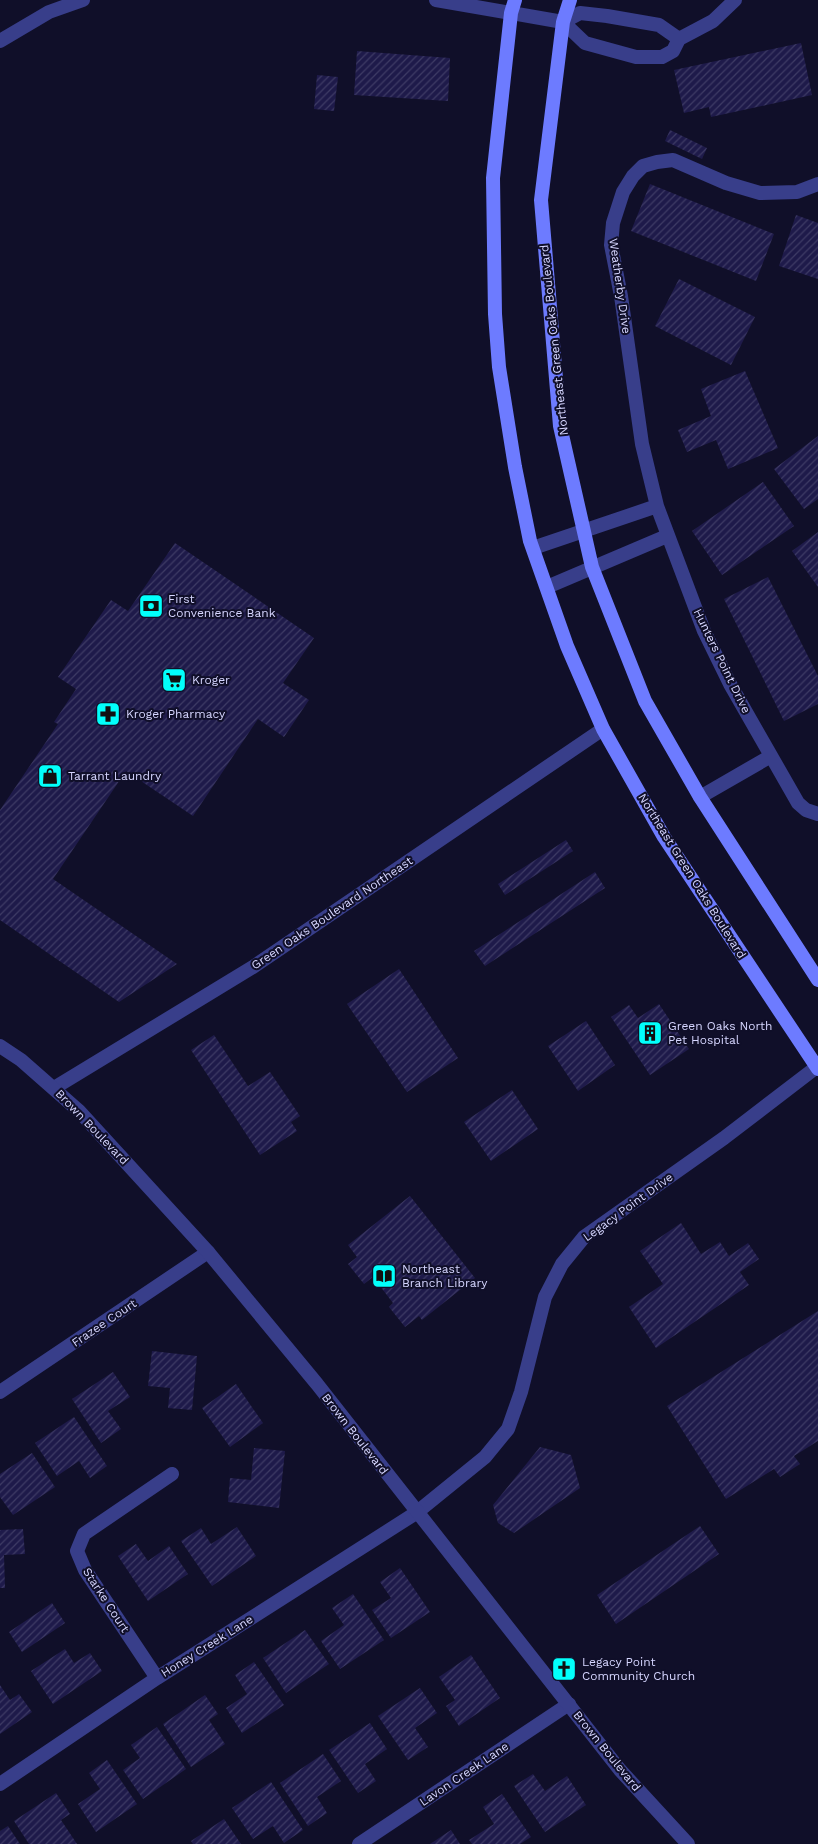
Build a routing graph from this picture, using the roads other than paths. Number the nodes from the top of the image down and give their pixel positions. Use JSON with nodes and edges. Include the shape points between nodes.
{"nodes":[{"id":1,"x":83,"y":0,"type":"edge"},
{"id":2,"x":436,"y":0,"type":"edge"},
{"id":3,"x":570,"y":0,"type":"edge"},
{"id":4,"x":731,"y":2,"type":"edge"},
{"id":5,"x":513,"y":6,"type":"edge"},
{"id":6,"x":563,"y":22,"type":"junction"},
{"id":7,"x":679,"y":39,"type":"junction"},
{"id":8,"x":0,"y":41,"type":"edge"},
{"id":9,"x":818,"y":184,"type":"edge"},
{"id":10,"x":657,"y":506,"type":"junction"},
{"id":11,"x":584,"y":531,"type":"junction"},
{"id":12,"x":667,"y":536,"type":"junction"},
{"id":13,"x":533,"y":548,"type":"junction"},
{"id":14,"x":592,"y":567,"type":"junction"},
{"id":15,"x":547,"y":587,"type":"junction"},
{"id":16,"x":603,"y":729,"type":"junction"},
{"id":17,"x":771,"y":756,"type":"junction"},
{"id":18,"x":700,"y":796,"type":"junction"},
{"id":19,"x":818,"y":814,"type":"edge"},
{"id":20,"x":818,"y":980,"type":"edge"},
{"id":21,"x":0,"y":1046,"type":"edge"},
{"id":22,"x":818,"y":1067,"type":"edge"},
{"id":23,"x":54,"y":1088,"type":"junction"},
{"id":24,"x":208,"y":1252,"type":"junction"},
{"id":25,"x":0,"y":1392,"type":"edge"},
{"id":26,"x":172,"y":1474,"type":"dead end"},
{"id":27,"x":416,"y":1513,"type":"junction"},
{"id":28,"x":157,"y":1678,"type":"junction"},
{"id":29,"x":569,"y":1704,"type":"junction"},
{"id":30,"x":0,"y":1784,"type":"edge"},
{"id":31,"x":359,"y":1844,"type":"edge"},
{"id":32,"x":688,"y":1844,"type":"edge"}],
"edges":[{"from":1,"to":8,"type":"street","via":[[49,12]]},
{"from":2,"to":5,"type":"street"},
{"from":3,"to":6,"type":"main road","name":"Northeast Green Oaks Boulevard"},
{"from":4,"to":7,"type":"street","via":[[713,21]]},
{"from":5,"to":6,"type":"street"},
{"from":5,"to":13,"type":"main road","name":"Northeast Green Oaks Boulevard","via":[[493,178],[495,314],[499,367],[515,467]]},
{"from":6,"to":7,"type":"street","via":[[580,13],[607,16],[659,26]]},
{"from":6,"to":7,"type":"street","via":[[584,43],[636,56],[662,56],[673,51]]},
{"from":6,"to":11,"type":"main road","name":"Northeast Green Oaks Boulevard","via":[[541,200],[560,426]]},
{"from":9,"to":10,"type":"street","name":"Weatherby Drive","via":[[798,192],[760,193],[726,183],[673,160],[643,166],[623,192],[613,223],[611,245],[642,444]]},
{"from":10,"to":11,"type":"street"},
{"from":10,"to":12,"type":"street","name":"Weatherby Drive"},
{"from":11,"to":13,"type":"street"},
{"from":11,"to":14,"type":"main road","name":"Northeast Green Oaks Boulevard"},
{"from":12,"to":14,"type":"street"},
{"from":12,"to":17,"type":"street","name":"Hunters Point Drive","via":[[704,631]]},
{"from":13,"to":15,"type":"main road","name":"Northeast Green Oaks Boulevard"},
{"from":14,"to":15,"type":"street"},
{"from":14,"to":18,"type":"main road","name":"Northeast Green Oaks Boulevard","via":[[645,701]]},
{"from":15,"to":16,"type":"main road","name":"Northeast Green Oaks Boulevard","via":[[567,646]]},
{"from":16,"to":22,"type":"main road","name":"Northeast Green Oaks Boulevard","via":[[664,836]]},
{"from":16,"to":23,"type":"street","name":"Green Oaks Boulevard Northeast","via":[[253,967]]},
{"from":17,"to":18,"type":"street"},
{"from":17,"to":19,"type":"street","name":"Hunters Point Drive","via":[[798,803]]},
{"from":18,"to":20,"type":"main road","name":"Northeast Green Oaks Boulevard"},
{"from":21,"to":23,"type":"street","name":"Brown Boulevard"},
{"from":22,"to":27,"type":"street","name":"Legacy Point Drive","via":[[584,1237],[562,1264],[545,1296],[521,1392],[508,1429],[485,1457]]},
{"from":23,"to":24,"type":"street","name":"Brown Boulevard"},
{"from":24,"to":25,"type":"street","name":"Frazee Court"},
{"from":24,"to":27,"type":"street","name":"Brown Boulevard","via":[[317,1384]]},
{"from":26,"to":28,"type":"street","name":"Starke Court","via":[[84,1534],[77,1552],[84,1570]]},
{"from":27,"to":28,"type":"street","name":"Honey Creek Lane"},
{"from":27,"to":29,"type":"street","name":"Brown Boulevard"},
{"from":28,"to":30,"type":"street","name":"Honey Creek Lane"},
{"from":29,"to":31,"type":"street","name":"Lavon Creek Lane"},
{"from":29,"to":32,"type":"street","name":"Brown Boulevard","via":[[620,1770]]}]}
